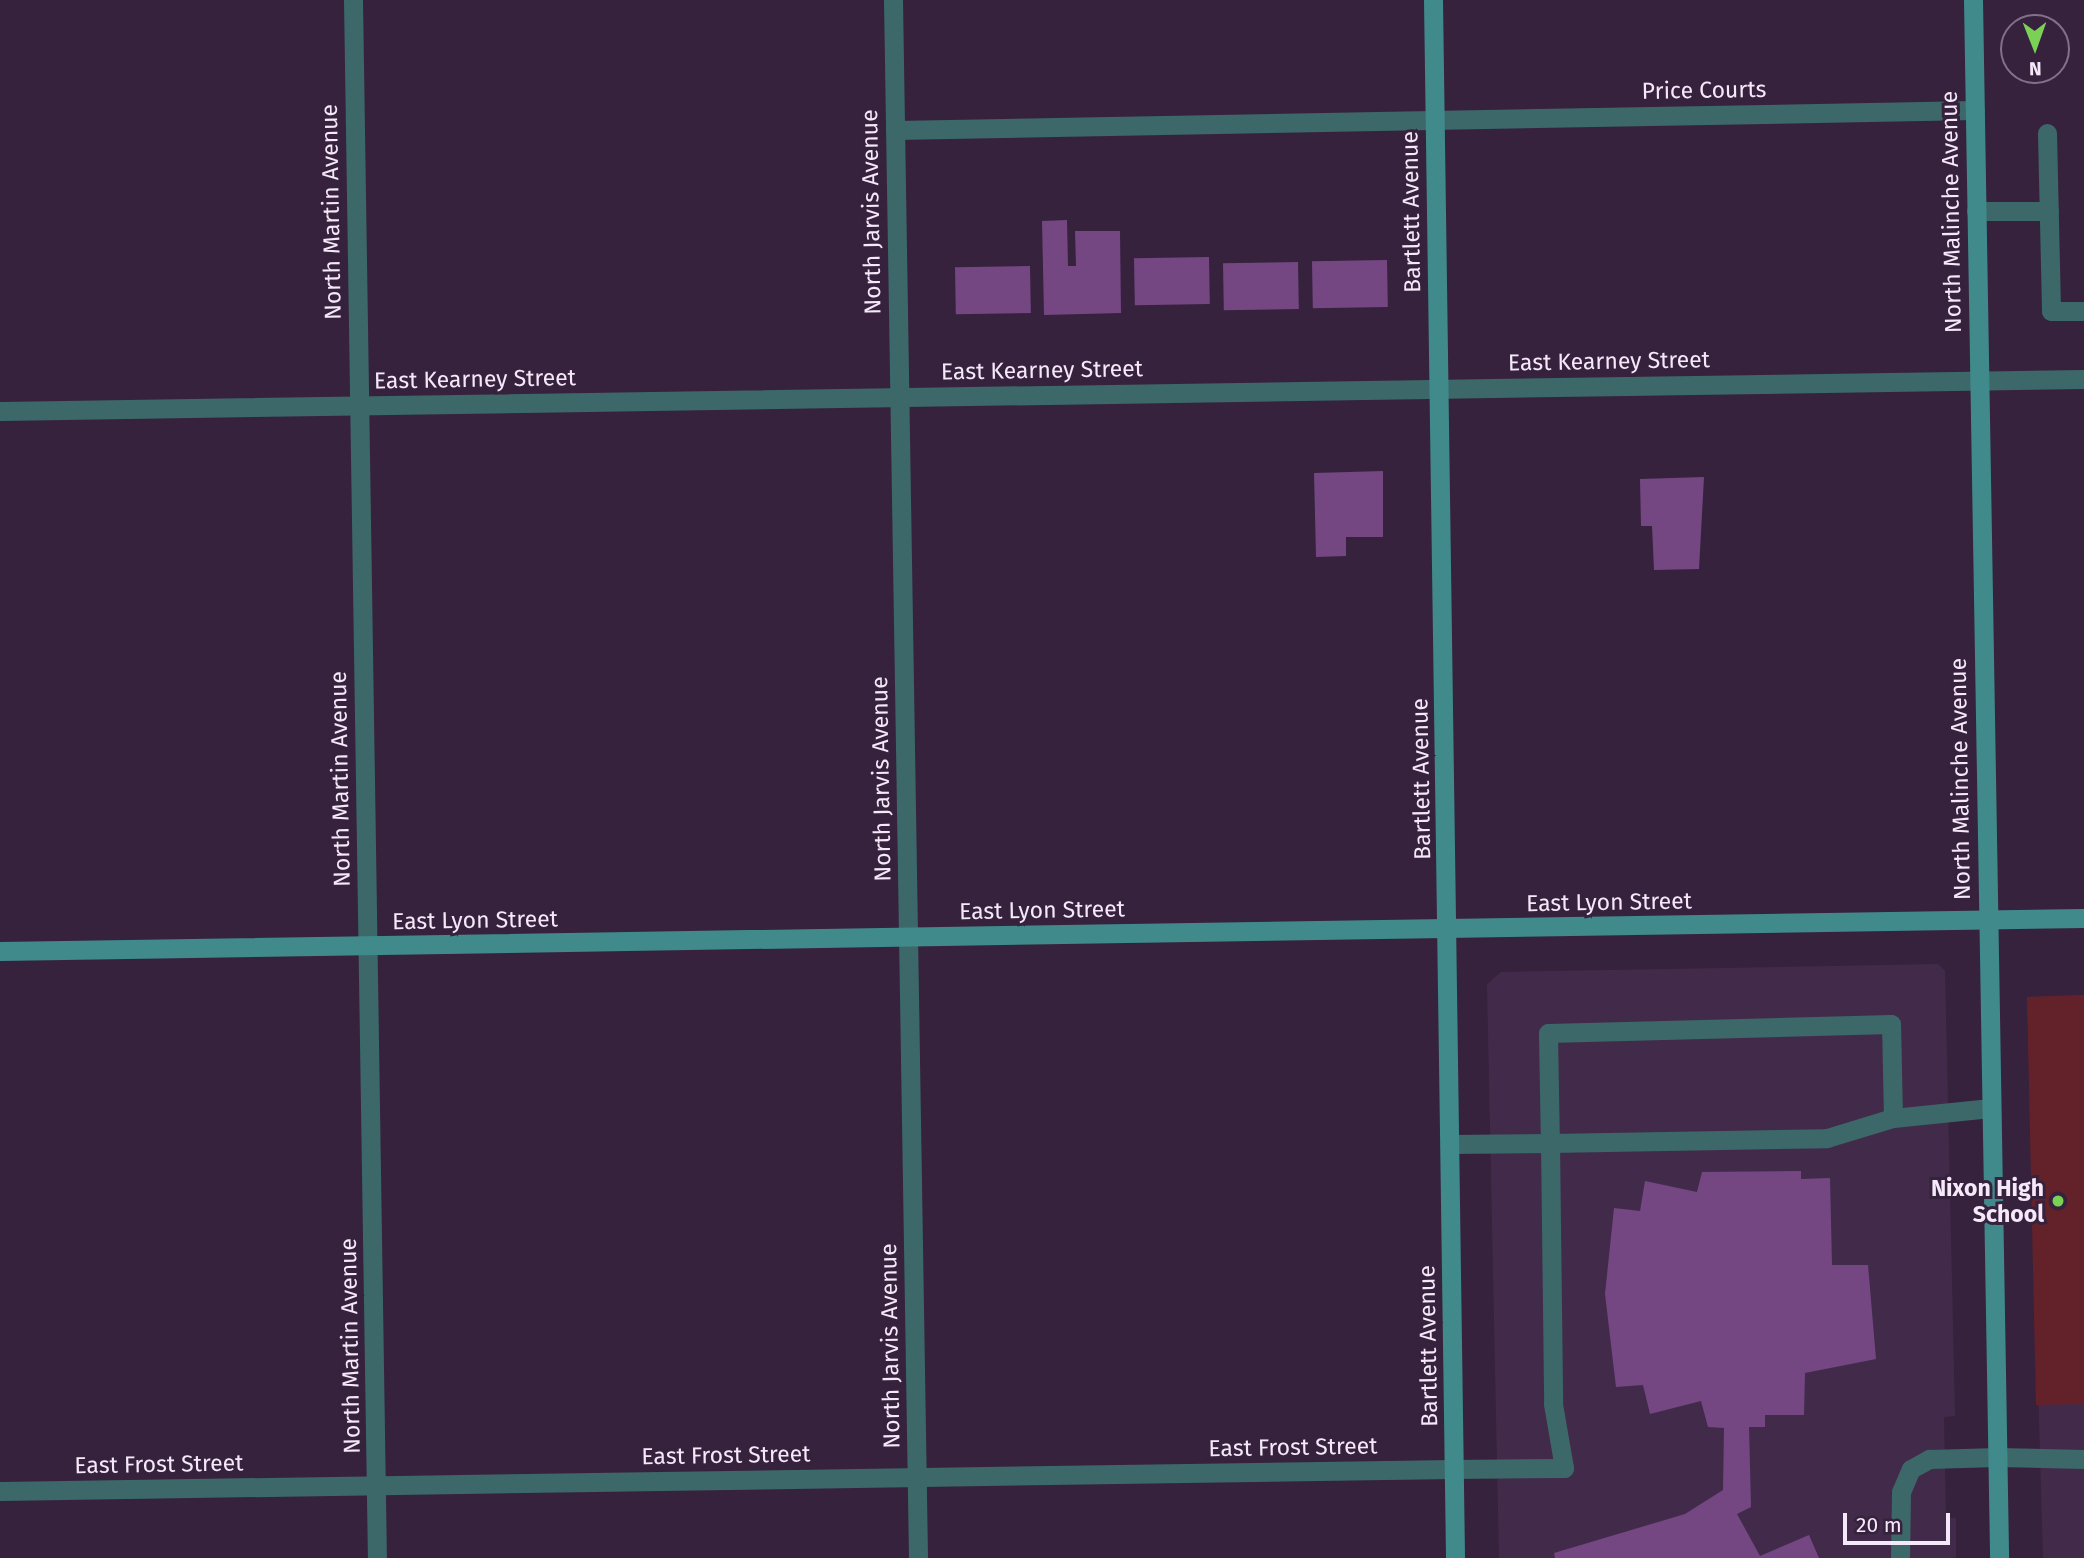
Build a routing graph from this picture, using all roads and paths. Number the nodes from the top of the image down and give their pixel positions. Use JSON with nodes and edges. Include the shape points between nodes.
{"nodes":[{"id":1,"x":353,"y":0,"type":"edge"},
{"id":2,"x":893,"y":0,"type":"edge"},
{"id":3,"x":1433,"y":0,"type":"edge"},
{"id":4,"x":1973,"y":0,"type":"edge"},
{"id":5,"x":1975,"y":110,"type":"junction"},
{"id":6,"x":1434,"y":120,"type":"junction"},
{"id":7,"x":895,"y":130,"type":"junction"},
{"id":8,"x":2047,"y":132,"type":"dead end"},
{"id":9,"x":1976,"y":211,"type":"junction"},
{"id":10,"x":2049,"y":211,"type":"junction"},
{"id":11,"x":2084,"y":310,"type":"edge"},
{"id":12,"x":2084,"y":379,"type":"edge"},
{"id":13,"x":1978,"y":380,"type":"junction"},
{"id":14,"x":1438,"y":389,"type":"junction"},
{"id":15,"x":898,"y":397,"type":"junction"},
{"id":16,"x":359,"y":406,"type":"junction"},
{"id":17,"x":0,"y":411,"type":"edge"},
{"id":18,"x":2084,"y":918,"type":"edge"},
{"id":19,"x":1987,"y":920,"type":"junction"},
{"id":20,"x":1448,"y":929,"type":"junction"},
{"id":21,"x":908,"y":937,"type":"junction"},
{"id":22,"x":367,"y":946,"type":"junction"},
{"id":23,"x":0,"y":951,"type":"edge"},
{"id":24,"x":1990,"y":1108,"type":"junction"},
{"id":25,"x":1893,"y":1118,"type":"junction"},
{"id":26,"x":1550,"y":1143,"type":"junction"},
{"id":27,"x":1450,"y":1144,"type":"junction"},
{"id":28,"x":1997,"y":1457,"type":"junction"},
{"id":29,"x":2084,"y":1459,"type":"edge"},
{"id":30,"x":1453,"y":1469,"type":"junction"},
{"id":31,"x":917,"y":1477,"type":"junction"},
{"id":32,"x":376,"y":1485,"type":"junction"},
{"id":33,"x":0,"y":1492,"type":"edge"},
{"id":34,"x":377,"y":1558,"type":"edge"},
{"id":35,"x":918,"y":1558,"type":"edge"},
{"id":36,"x":1455,"y":1558,"type":"edge"},
{"id":37,"x":1900,"y":1558,"type":"edge"},
{"id":38,"x":1998,"y":1558,"type":"edge"}],
"edges":[{"from":1,"to":16,"type":"street","name":"North Martin Avenue"},
{"from":2,"to":7,"type":"street","name":"North Jarvis Avenue"},
{"from":3,"to":6,"type":"main road","name":"Bartlett Avenue"},
{"from":4,"to":5,"type":"main road","name":"North Malinche Avenue"},
{"from":5,"to":6,"type":"street","name":"Price Courts"},
{"from":5,"to":9,"type":"main road","name":"North Malinche Avenue"},
{"from":6,"to":7,"type":"street","name":"Price Courts"},
{"from":6,"to":14,"type":"main road","name":"Bartlett Avenue"},
{"from":7,"to":15,"type":"street","name":"North Jarvis Avenue"},
{"from":8,"to":10,"type":"street"},
{"from":9,"to":10,"type":"street"},
{"from":9,"to":13,"type":"main road","name":"North Malinche Avenue"},
{"from":10,"to":11,"type":"street","via":[[2051,311]]},
{"from":12,"to":13,"type":"street","name":"East Kearney Street"},
{"from":13,"to":14,"type":"street","name":"East Kearney Street"},
{"from":13,"to":19,"type":"main road","name":"North Malinche Avenue"},
{"from":14,"to":15,"type":"street","name":"East Kearney Street"},
{"from":14,"to":20,"type":"main road","name":"Bartlett Avenue"},
{"from":15,"to":16,"type":"street","name":"East Kearney Street"},
{"from":15,"to":21,"type":"street","name":"North Jarvis Avenue"},
{"from":16,"to":17,"type":"street","name":"East Kearney Street"},
{"from":16,"to":22,"type":"street","name":"North Martin Avenue"},
{"from":18,"to":19,"type":"main road","name":"East Lyon Street"},
{"from":19,"to":20,"type":"main road","name":"East Lyon Street"},
{"from":19,"to":24,"type":"main road","name":"North Malinche Avenue"},
{"from":20,"to":21,"type":"main road","name":"East Lyon Street"},
{"from":20,"to":27,"type":"main road","name":"Bartlett Avenue"},
{"from":21,"to":22,"type":"main road","name":"East Lyon Street"},
{"from":21,"to":31,"type":"street","name":"North Jarvis Avenue"},
{"from":22,"to":23,"type":"main road","name":"East Lyon Street"},
{"from":22,"to":32,"type":"street","name":"North Martin Avenue"},
{"from":24,"to":25,"type":"street"},
{"from":24,"to":28,"type":"main road","name":"North Malinche Avenue"},
{"from":25,"to":26,"type":"street","via":[[1827,1138]]},
{"from":25,"to":26,"type":"street","via":[[1891,1024],[1548,1033]]},
{"from":26,"to":27,"type":"street"},
{"from":26,"to":30,"type":"street","name":"East Frost Street","via":[[1553,1404],[1564,1468]]},
{"from":27,"to":30,"type":"main road","name":"Bartlett Avenue"},
{"from":28,"to":29,"type":"street"},
{"from":28,"to":37,"type":"street","via":[[1929,1459],[1911,1469],[1901,1492]]},
{"from":28,"to":38,"type":"main road","name":"North Malinche Avenue"},
{"from":30,"to":31,"type":"street","name":"East Frost Street"},
{"from":30,"to":36,"type":"main road","name":"Bartlett Avenue"},
{"from":31,"to":32,"type":"street","name":"East Frost Street"},
{"from":31,"to":35,"type":"street","name":"North Jarvis Avenue"},
{"from":32,"to":33,"type":"street","name":"East Frost Street"},
{"from":32,"to":34,"type":"street","name":"North Martin Avenue"}]}
